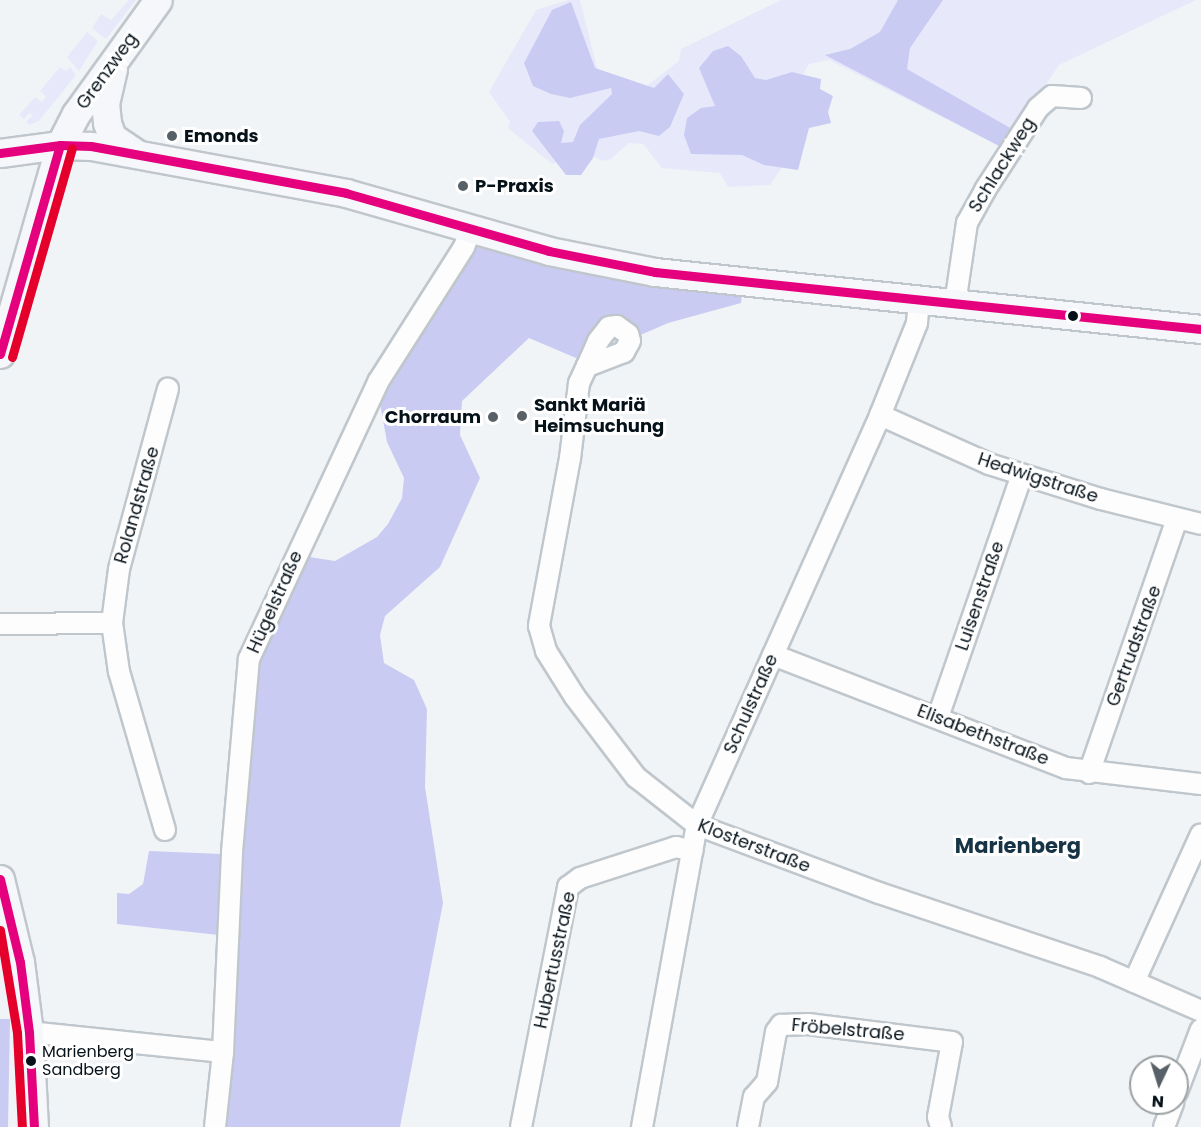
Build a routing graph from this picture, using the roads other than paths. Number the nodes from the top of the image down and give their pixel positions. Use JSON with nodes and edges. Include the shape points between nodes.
{"nodes":[{"id":1,"x":158,"y":0,"type":"edge"},
{"id":2,"x":115,"y":60,"type":"junction"},
{"id":3,"x":1081,"y":98,"type":"dead end"},
{"id":4,"x":60,"y":145,"type":"junction"},
{"id":5,"x":0,"y":153,"type":"edge"},
{"id":6,"x":146,"y":157,"type":"junction"},
{"id":7,"x":472,"y":226,"type":"junction"},
{"id":8,"x":919,"y":300,"type":"junction"},
{"id":9,"x":955,"y":304,"type":"junction"},
{"id":10,"x":1201,"y":329,"type":"edge"},
{"id":11,"x":0,"y":354,"type":"edge"},
{"id":12,"x":587,"y":366,"type":"dead end"},
{"id":13,"x":168,"y":389,"type":"dead end"},
{"id":14,"x":880,"y":416,"type":"junction"},
{"id":15,"x":1022,"y":475,"type":"junction"},
{"id":16,"x":1177,"y":519,"type":"junction"},
{"id":17,"x":1201,"y":524,"type":"edge"},
{"id":18,"x":112,"y":623,"type":"junction"},
{"id":19,"x":0,"y":624,"type":"edge"},
{"id":20,"x":773,"y":655,"type":"junction"},
{"id":21,"x":938,"y":717,"type":"junction"},
{"id":22,"x":1089,"y":772,"type":"junction"},
{"id":23,"x":1201,"y":784,"type":"edge"},
{"id":24,"x":697,"y":825,"type":"junction"},
{"id":25,"x":165,"y":830,"type":"dead end"},
{"id":26,"x":1201,"y":834,"type":"edge"},
{"id":27,"x":693,"y":852,"type":"junction"},
{"id":28,"x":0,"y":879,"type":"edge"},
{"id":29,"x":1134,"y":982,"type":"junction"},
{"id":30,"x":1201,"y":1011,"type":"edge"},
{"id":31,"x":1201,"y":1029,"type":"edge"},
{"id":32,"x":29,"y":1032,"type":"junction"},
{"id":33,"x":223,"y":1053,"type":"junction"},
{"id":34,"x":1189,"y":1060,"type":"edge"},
{"id":35,"x":34,"y":1127,"type":"edge"},
{"id":36,"x":215,"y":1127,"type":"edge"},
{"id":37,"x":521,"y":1127,"type":"edge"},
{"id":38,"x":642,"y":1127,"type":"edge"},
{"id":39,"x":748,"y":1127,"type":"edge"},
{"id":40,"x":940,"y":1127,"type":"edge"}],
"edges":[{"from":1,"to":2,"type":"main road","name":"Grenzweg"},
{"from":2,"to":4,"type":"main road","name":"Grenzweg","via":[[76,114]]},
{"from":2,"to":6,"type":"main road","via":[[105,103],[107,123],[112,137],[122,147]]},
{"from":3,"to":9,"type":"street","name":"Schlackweg","via":[[1053,96],[1038,108],[984,190],[966,223]]},
{"from":4,"to":5,"type":"main road"},
{"from":4,"to":6,"type":"main road"},
{"from":4,"to":11,"type":"main road","name":"Grenzweg"},
{"from":6,"to":7,"type":"main road","via":[[346,193]]},
{"from":7,"to":8,"type":"main road","via":[[549,251],[655,272]]},
{"from":7,"to":33,"type":"street","name":"Hügelstraße","via":[[464,247],[378,381],[249,659],[232,852]]},
{"from":8,"to":9,"type":"main road"},
{"from":8,"to":14,"type":"street","name":"Schulstraße","via":[[917,323]]},
{"from":9,"to":10,"type":"main road"},
{"from":12,"to":24,"type":"street","name":"Klosterstraße","via":[[579,383],[568,470],[539,626],[541,636],[575,698],[615,753],[636,777]]},
{"from":13,"to":18,"type":"street","name":"Rolandstraße","via":[[118,569]]},
{"from":14,"to":15,"type":"street","name":"Hedwigstraße"},
{"from":14,"to":20,"type":"street","name":"Schulstraße"},
{"from":15,"to":16,"type":"street","name":"Hedwigstraße"},
{"from":15,"to":21,"type":"street","name":"Luisenstraße"},
{"from":16,"to":17,"type":"street","name":"Hedwigstraße"},
{"from":16,"to":22,"type":"street","name":"Gertrudstraße"},
{"from":18,"to":19,"type":"street"},
{"from":18,"to":25,"type":"street","name":"Rolandstraße","via":[[119,672]]},
{"from":20,"to":21,"type":"street","name":"Elisabethstraße"},
{"from":20,"to":24,"type":"street","name":"Schulstraße"},
{"from":21,"to":22,"type":"street","name":"Elisabethstraße","via":[[1023,753]]},
{"from":22,"to":23,"type":"street","name":"Elisabethstraße","via":[[1174,778]]},
{"from":24,"to":27,"type":"street","name":"Schulstraße"},
{"from":24,"to":29,"type":"street","name":"Klosterstraße"},
{"from":26,"to":29,"type":"street"},
{"from":27,"to":37,"type":"street","name":"Hubertusstraße","via":[[676,848],[568,886]]},
{"from":27,"to":38,"type":"street","name":"Schulstraße"},
{"from":28,"to":32,"type":"main road","via":[[20,962]]},
{"from":29,"to":30,"type":"street","name":"Klosterstraße"},
{"from":31,"to":34,"type":"street"},
{"from":32,"to":33,"type":"street"},
{"from":32,"to":35,"type":"main road"},
{"from":33,"to":36,"type":"street","name":"Hügelstraße"},
{"from":39,"to":40,"type":"street","name":"Fröbelstraße","via":[[754,1097],[767,1082],[776,1032],[781,1025],[808,1024],[952,1042],[938,1117]]}]}
